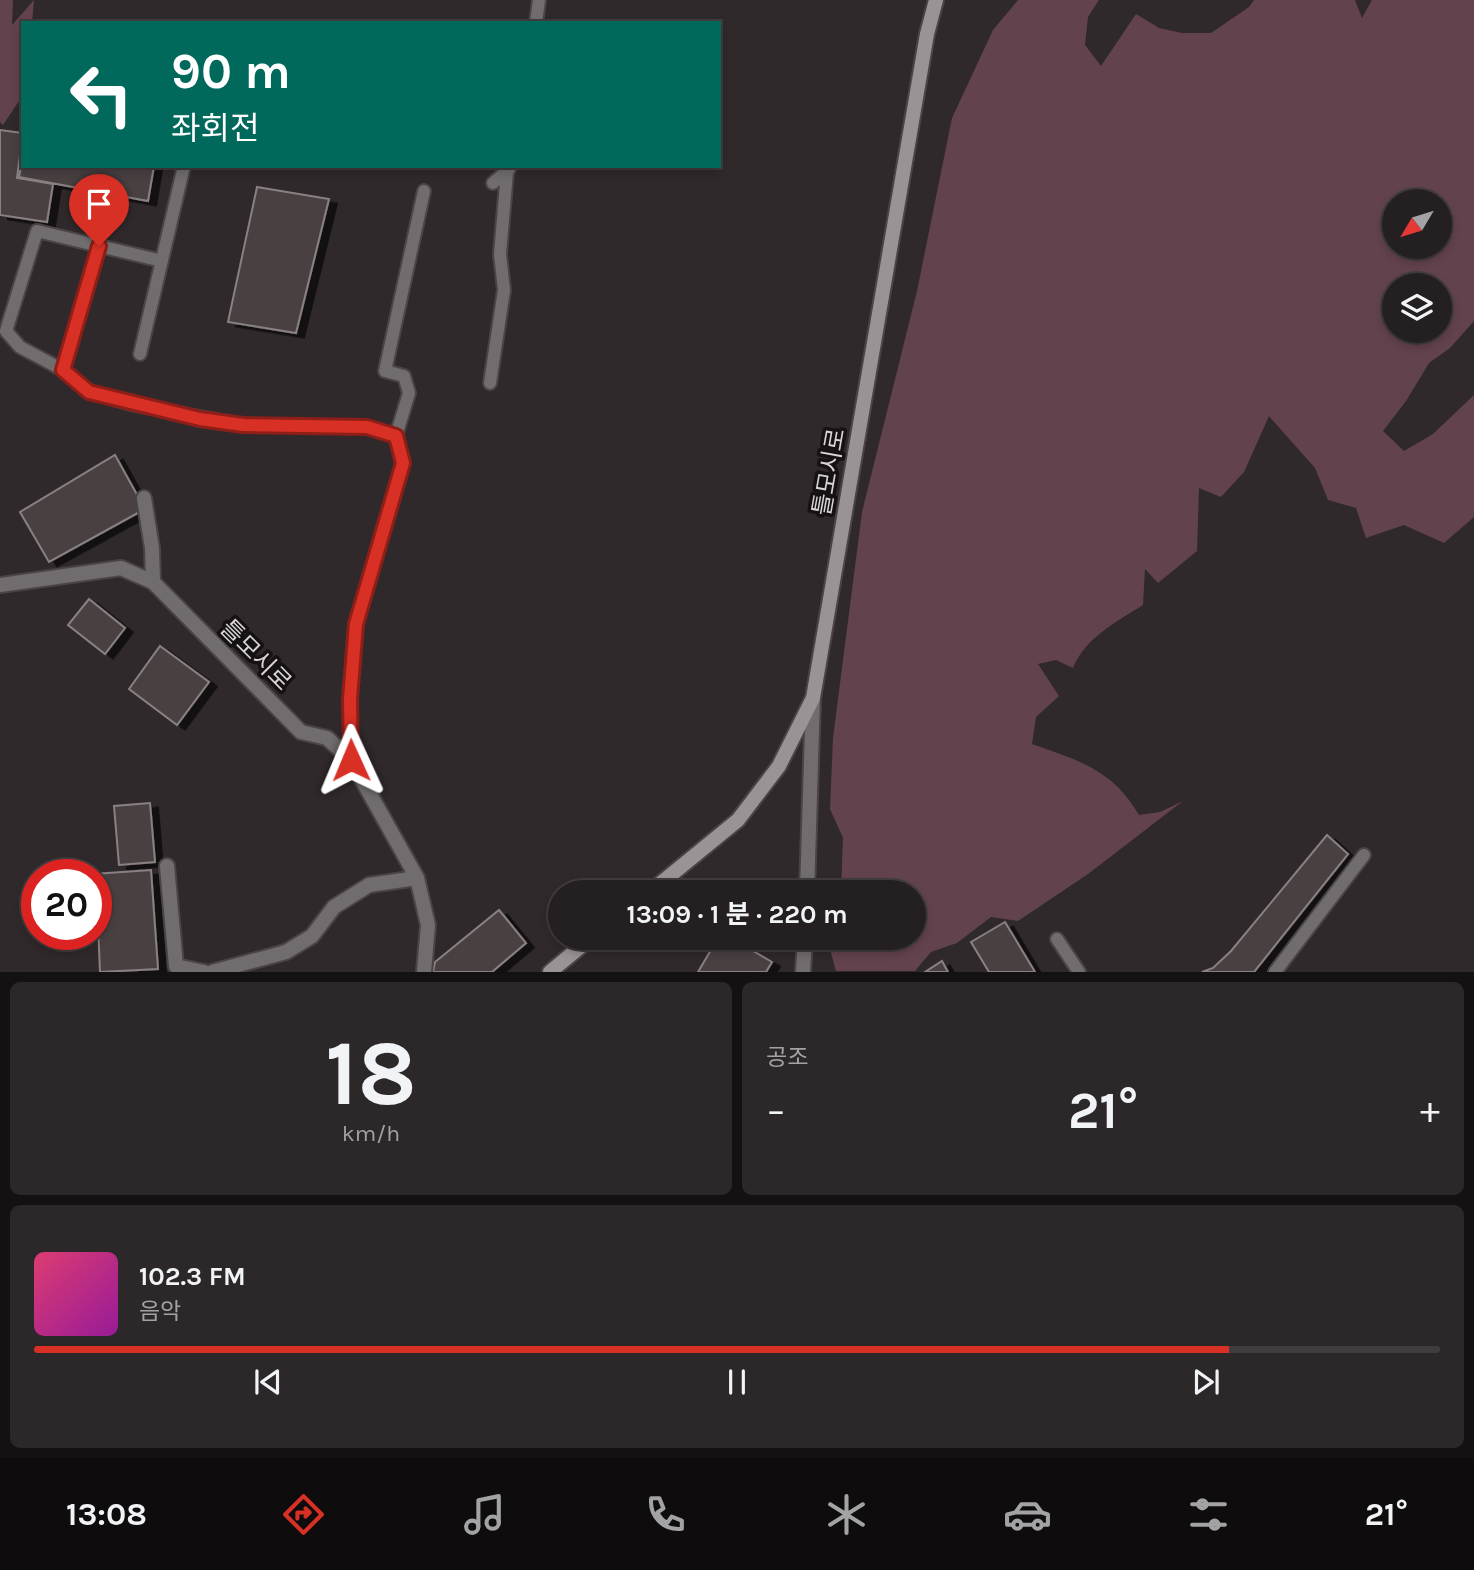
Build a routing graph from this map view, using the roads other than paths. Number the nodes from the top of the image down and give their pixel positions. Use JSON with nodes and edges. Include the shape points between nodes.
{"nodes":[{"id":1,"x":539,"y":0,"type":"edge"},
{"id":2,"x":936,"y":0,"type":"edge"},
{"id":3,"x":536,"y":21,"type":"edge"},
{"id":4,"x":184,"y":168,"type":"edge"},
{"id":5,"x":509,"y":169,"type":"edge"},
{"id":6,"x":493,"y":183,"type":"dead end"},
{"id":7,"x":424,"y":191,"type":"dead end"},
{"id":8,"x":99,"y":246,"type":"junction"},
{"id":9,"x":162,"y":261,"type":"junction"},
{"id":10,"x":140,"y":354,"type":"dead end"},
{"id":11,"x":63,"y":370,"type":"junction"},
{"id":12,"x":490,"y":383,"type":"dead end"},
{"id":13,"x":396,"y":436,"type":"junction"},
{"id":14,"x":144,"y":498,"type":"dead end"},
{"id":15,"x":153,"y":582,"type":"junction"},
{"id":16,"x":0,"y":585,"type":"edge"},
{"id":17,"x":813,"y":698,"type":"junction"},
{"id":18,"x":351,"y":760,"type":"junction"},
{"id":19,"x":1364,"y":855,"type":"dead end"},
{"id":20,"x":167,"y":866,"type":"dead end"},
{"id":21,"x":417,"y":878,"type":"junction"},
{"id":22,"x":664,"y":880,"type":"edge"},
{"id":23,"x":807,"y":880,"type":"edge"},
{"id":24,"x":1057,"y":939,"type":"dead end"},
{"id":25,"x":576,"y":950,"type":"edge"},
{"id":26,"x":204,"y":971,"type":"edge"},
{"id":27,"x":212,"y":971,"type":"edge"},
{"id":28,"x":424,"y":971,"type":"edge"},
{"id":29,"x":550,"y":971,"type":"edge"},
{"id":30,"x":1079,"y":971,"type":"edge"},
{"id":31,"x":1275,"y":971,"type":"edge"}],
"edges":[{"from":1,"to":3,"type":"lane"},
{"from":2,"to":17,"type":"main road","name":"틀모시로"},
{"from":4,"to":9,"type":"lane"},
{"from":5,"to":6,"type":"lane"},
{"from":5,"to":12,"type":"lane","via":[[500,254],[504,290]]},
{"from":7,"to":13,"type":"lane","via":[[385,371],[404,376],[409,393]]},
{"from":8,"to":9,"type":"lane"},
{"from":8,"to":11,"type":"lane"},
{"from":8,"to":11,"type":"lane","via":[[37,231],[6,331],[20,347]]},
{"from":9,"to":10,"type":"lane"},
{"from":11,"to":13,"type":"lane","via":[[89,392],[200,419],[243,425],[367,427]]},
{"from":13,"to":18,"type":"lane","via":[[403,463],[356,624]]},
{"from":14,"to":15,"type":"street"},
{"from":15,"to":16,"type":"street","name":"틀모시로","via":[[121,568]]},
{"from":15,"to":18,"type":"street","name":"틀모시로","via":[[302,732],[327,738]]},
{"from":17,"to":22,"type":"main road","name":"틀모시로","via":[[779,766],[745,811]]},
{"from":17,"to":23,"type":"street"},
{"from":18,"to":21,"type":"street","name":"틀모시로"},
{"from":19,"to":31,"type":"lane"},
{"from":20,"to":26,"type":"street","via":[[176,966]]},
{"from":21,"to":27,"type":"street","via":[[369,885],[334,908],[312,936],[286,952]]},
{"from":21,"to":28,"type":"street","name":"틀모시로","via":[[428,925]]},
{"from":24,"to":30,"type":"lane"},
{"from":25,"to":29,"type":"main road"}]}
